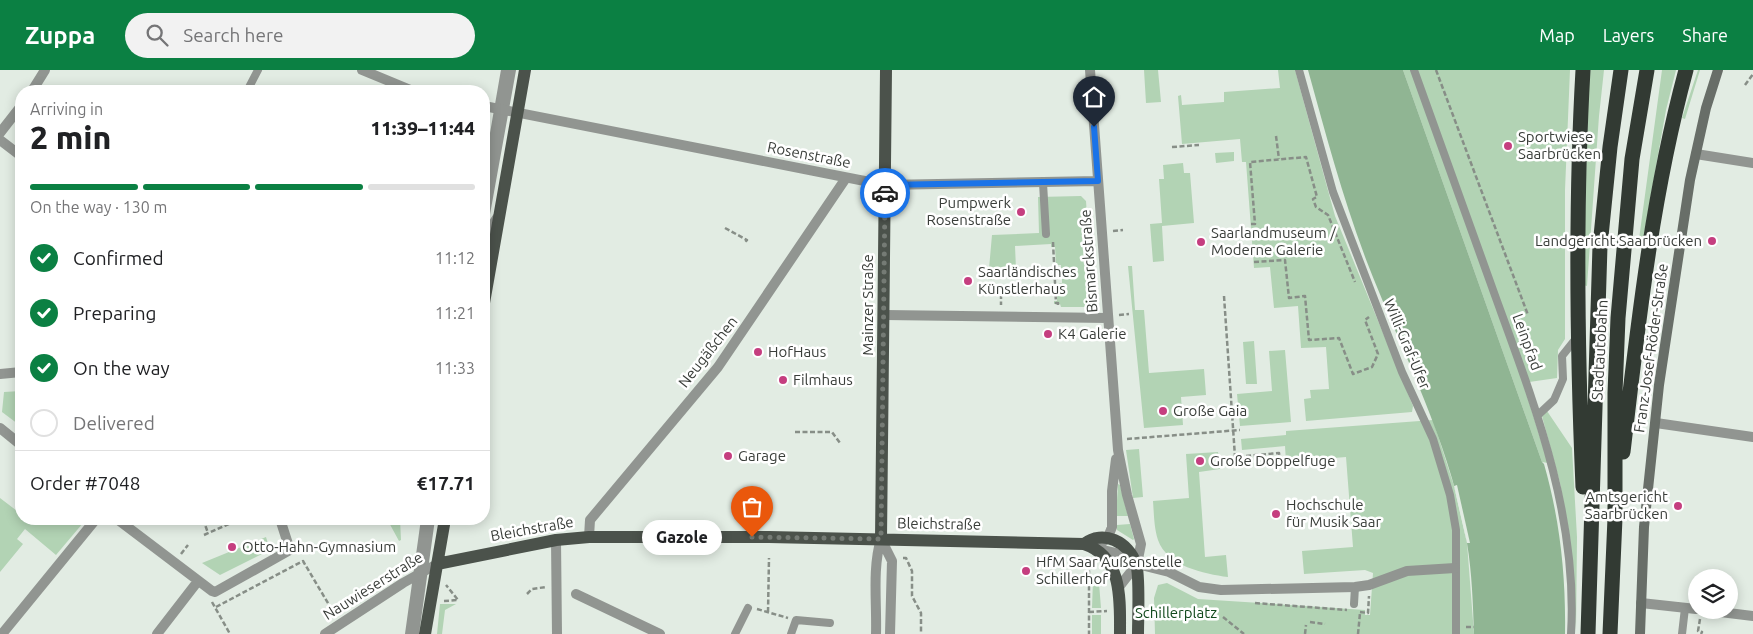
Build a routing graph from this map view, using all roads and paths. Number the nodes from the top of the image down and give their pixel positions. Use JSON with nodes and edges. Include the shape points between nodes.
{"nodes":[{"id":1,"x":44,"y":70,"type":"edge"},
{"id":2,"x":258,"y":70,"type":"edge"},
{"id":3,"x":362,"y":70,"type":"edge"},
{"id":4,"x":505,"y":70,"type":"edge"},
{"id":5,"x":512,"y":70,"type":"edge"},
{"id":6,"x":526,"y":70,"type":"edge"},
{"id":7,"x":886,"y":70,"type":"edge"},
{"id":8,"x":1090,"y":70,"type":"edge"},
{"id":9,"x":1299,"y":70,"type":"edge"},
{"id":10,"x":1414,"y":70,"type":"edge"},
{"id":11,"x":1436,"y":70,"type":"edge"},
{"id":12,"x":1582,"y":70,"type":"edge"},
{"id":13,"x":1621,"y":70,"type":"edge"},
{"id":14,"x":1647,"y":70,"type":"edge"},
{"id":15,"x":1686,"y":70,"type":"edge"},
{"id":16,"x":1718,"y":70,"type":"edge"},
{"id":17,"x":1753,"y":74,"type":"edge"},
{"id":18,"x":523,"y":84,"type":"junction"},
{"id":19,"x":35,"y":85,"type":"edge"},
{"id":20,"x":250,"y":85,"type":"edge"},
{"id":21,"x":398,"y":85,"type":"edge"},
{"id":22,"x":1745,"y":85,"type":"dead end"},
{"id":23,"x":490,"y":107,"type":"edge"},
{"id":24,"x":503,"y":109,"type":"junction"},
{"id":25,"x":518,"y":113,"type":"junction"},
{"id":26,"x":15,"y":114,"type":"edge"},
{"id":27,"x":0,"y":133,"type":"edge"},
{"id":28,"x":1276,"y":136,"type":"dead end"},
{"id":29,"x":0,"y":140,"type":"edge"},
{"id":30,"x":513,"y":140,"type":"junction"},
{"id":31,"x":1199,"y":145,"type":"dead end"},
{"id":32,"x":1172,"y":147,"type":"dead end"},
{"id":33,"x":15,"y":151,"type":"edge"},
{"id":34,"x":1696,"y":154,"type":"junction"},
{"id":35,"x":1279,"y":159,"type":"junction"},
{"id":36,"x":1753,"y":163,"type":"edge"},
{"id":37,"x":490,"y":165,"type":"edge"},
{"id":38,"x":846,"y":178,"type":"junction"},
{"id":39,"x":1098,"y":181,"type":"junction"},
{"id":40,"x":1043,"y":183,"type":"junction"},
{"id":41,"x":885,"y":185,"type":"junction"},
{"id":42,"x":490,"y":188,"type":"edge"},
{"id":43,"x":501,"y":208,"type":"junction"},
{"id":44,"x":1251,"y":224,"type":"dead end"},
{"id":45,"x":490,"y":228,"type":"edge"},
{"id":46,"x":725,"y":228,"type":"dead end"},
{"id":47,"x":1046,"y":234,"type":"dead end"},
{"id":48,"x":745,"y":242,"type":"dead end"},
{"id":49,"x":1053,"y":246,"type":"dead end"},
{"id":50,"x":1254,"y":262,"type":"dead end"},
{"id":51,"x":490,"y":268,"type":"edge"},
{"id":52,"x":1064,"y":274,"type":"dead end"},
{"id":53,"x":1055,"y":275,"type":"junction"},
{"id":54,"x":1356,"y":284,"type":"dead end"},
{"id":55,"x":1224,"y":296,"type":"dead end"},
{"id":56,"x":1058,"y":304,"type":"dead end"},
{"id":57,"x":1366,"y":310,"type":"dead end"},
{"id":58,"x":885,"y":315,"type":"junction"},
{"id":59,"x":1528,"y":315,"type":"dead end"},
{"id":60,"x":1108,"y":318,"type":"junction"},
{"id":61,"x":1579,"y":335,"type":"junction"},
{"id":62,"x":15,"y":373,"type":"edge"},
{"id":63,"x":0,"y":374,"type":"edge"},
{"id":64,"x":1538,"y":415,"type":"junction"},
{"id":65,"x":1656,"y":423,"type":"junction"},
{"id":66,"x":0,"y":428,"type":"edge"},
{"id":67,"x":1240,"y":430,"type":"dead end"},
{"id":68,"x":1233,"y":431,"type":"junction"},
{"id":69,"x":795,"y":432,"type":"dead end"},
{"id":70,"x":1753,"y":437,"type":"edge"},
{"id":71,"x":15,"y":440,"type":"edge"},
{"id":72,"x":1126,"y":440,"type":"dead end"},
{"id":73,"x":840,"y":443,"type":"dead end"},
{"id":74,"x":1118,"y":450,"type":"junction"},
{"id":75,"x":1280,"y":462,"type":"dead end"},
{"id":76,"x":1615,"y":518,"type":"junction"},
{"id":77,"x":91,"y":525,"type":"edge"},
{"id":78,"x":125,"y":525,"type":"edge"},
{"id":79,"x":205,"y":525,"type":"edge"},
{"id":80,"x":226,"y":525,"type":"edge"},
{"id":81,"x":282,"y":525,"type":"edge"},
{"id":82,"x":424,"y":525,"type":"edge"},
{"id":83,"x":430,"y":525,"type":"edge"},
{"id":84,"x":444,"y":525,"type":"edge"},
{"id":85,"x":208,"y":533,"type":"junction"},
{"id":86,"x":204,"y":535,"type":"dead end"},
{"id":87,"x":589,"y":536,"type":"junction"},
{"id":88,"x":1108,"y":537,"type":"junction"},
{"id":89,"x":881,"y":539,"type":"junction"},
{"id":90,"x":556,"y":540,"type":"junction"},
{"id":91,"x":1089,"y":546,"type":"junction"},
{"id":92,"x":769,"y":558,"type":"dead end"},
{"id":93,"x":903,"y":558,"type":"dead end"},
{"id":94,"x":1591,"y":558,"type":"junction"},
{"id":95,"x":1089,"y":563,"type":"dead end"},
{"id":96,"x":437,"y":564,"type":"junction"},
{"id":97,"x":1136,"y":564,"type":"junction"},
{"id":98,"x":1456,"y":568,"type":"junction"},
{"id":99,"x":420,"y":572,"type":"junction"},
{"id":100,"x":198,"y":581,"type":"junction"},
{"id":101,"x":444,"y":583,"type":"dead end"},
{"id":102,"x":547,"y":587,"type":"dead end"},
{"id":103,"x":1119,"y":587,"type":"junction"},
{"id":104,"x":1355,"y":587,"type":"junction"},
{"id":105,"x":212,"y":591,"type":"junction"},
{"id":106,"x":1369,"y":592,"type":"dead end"},
{"id":107,"x":527,"y":594,"type":"dead end"},
{"id":108,"x":576,"y":594,"type":"dead end"},
{"id":109,"x":1255,"y":599,"type":"dead end"},
{"id":110,"x":438,"y":601,"type":"dead end"},
{"id":111,"x":1641,"y":603,"type":"junction"},
{"id":112,"x":1255,"y":604,"type":"junction"},
{"id":113,"x":1354,"y":604,"type":"dead end"},
{"id":114,"x":216,"y":607,"type":"junction"},
{"id":115,"x":748,"y":608,"type":"dead end"},
{"id":116,"x":1330,"y":608,"type":"dead end"},
{"id":117,"x":1685,"y":608,"type":"junction"},
{"id":118,"x":1254,"y":609,"type":"dead end"},
{"id":119,"x":1688,"y":609,"type":"edge"},
{"id":120,"x":1107,"y":611,"type":"dead end"},
{"id":121,"x":1089,"y":612,"type":"junction"},
{"id":122,"x":1360,"y":612,"type":"dead end"},
{"id":123,"x":1200,"y":613,"type":"dead end"},
{"id":124,"x":1368,"y":613,"type":"dead end"},
{"id":125,"x":1216,"y":614,"type":"dead end"},
{"id":126,"x":1738,"y":615,"type":"edge"},
{"id":127,"x":1753,"y":616,"type":"edge"},
{"id":128,"x":1223,"y":617,"type":"dead end"},
{"id":129,"x":337,"y":618,"type":"dead end"},
{"id":130,"x":1699,"y":619,"type":"edge"},
{"id":131,"x":796,"y":620,"type":"junction"},
{"id":132,"x":1310,"y":622,"type":"dead end"},
{"id":133,"x":830,"y":623,"type":"dead end"},
{"id":134,"x":1325,"y":624,"type":"dead end"},
{"id":135,"x":1306,"y":626,"type":"dead end"},
{"id":136,"x":1468,"y":627,"type":"dead end"},
{"id":137,"x":1474,"y":627,"type":"dead end"},
{"id":138,"x":1702,"y":633,"type":"edge"},
{"id":139,"x":2,"y":634,"type":"edge"},
{"id":140,"x":157,"y":634,"type":"edge"},
{"id":141,"x":230,"y":634,"type":"edge"},
{"id":142,"x":326,"y":634,"type":"edge"},
{"id":143,"x":408,"y":634,"type":"edge"},
{"id":144,"x":415,"y":634,"type":"edge"},
{"id":145,"x":425,"y":634,"type":"edge"},
{"id":146,"x":556,"y":634,"type":"edge"},
{"id":147,"x":660,"y":634,"type":"edge"},
{"id":148,"x":735,"y":634,"type":"edge"},
{"id":149,"x":791,"y":634,"type":"edge"},
{"id":150,"x":876,"y":634,"type":"edge"},
{"id":151,"x":890,"y":634,"type":"edge"},
{"id":152,"x":921,"y":634,"type":"edge"},
{"id":153,"x":1089,"y":634,"type":"edge"},
{"id":154,"x":1120,"y":634,"type":"edge"},
{"id":155,"x":1138,"y":634,"type":"edge"},
{"id":156,"x":1244,"y":634,"type":"edge"},
{"id":157,"x":1305,"y":634,"type":"edge"},
{"id":158,"x":1358,"y":634,"type":"edge"},
{"id":159,"x":1456,"y":634,"type":"edge"},
{"id":160,"x":1571,"y":634,"type":"edge"},
{"id":161,"x":1588,"y":634,"type":"edge"},
{"id":162,"x":1610,"y":634,"type":"edge"},
{"id":163,"x":1640,"y":634,"type":"edge"},
{"id":164,"x":1682,"y":634,"type":"edge"}],
"edges":[{"from":1,"to":19,"type":"street"},
{"from":2,"to":20,"type":"lane"},
{"from":3,"to":21,"type":"street"},
{"from":4,"to":24,"type":"lane"},
{"from":5,"to":24,"type":"lane"},
{"from":6,"to":18,"type":"main road"},
{"from":7,"to":41,"type":"main road","name":"Mainzer Straße"},
{"from":8,"to":39,"type":"street","name":"Bismarckstraße"},
{"from":9,"to":98,"type":"lane","name":"Willi-Graf-Ufer","via":[[1336,200],[1370,293],[1442,468],[1454,513]]},
{"from":10,"to":64,"type":"lane","name":"Leinpfad"},
{"from":11,"to":59,"type":"path"},
{"from":12,"to":61,"type":"highway","via":[[1578,146]]},
{"from":13,"to":94,"type":"highway","name":"Stadtautobahn","via":[[1600,246]]},
{"from":14,"to":76,"type":"highway","name":"Stadtautobahn","via":[[1632,159],[1618,318]]},
{"from":15,"to":76,"type":"highway","via":[[1668,140],[1647,264]]},
{"from":16,"to":34,"type":"street","name":"Franz-Josef-Röder-Straße"},
{"from":17,"to":22,"type":"path"},
{"from":18,"to":24,"type":"street","via":[[513,102]]},
{"from":18,"to":25,"type":"main road"},
{"from":23,"to":24,"type":"street","name":"Rosenstraße"},
{"from":24,"to":25,"type":"street","name":"Rosenstraße"},
{"from":24,"to":30,"type":"street","via":[[510,118]]},
{"from":24,"to":37,"type":"lane"},
{"from":24,"to":42,"type":"lane"},
{"from":25,"to":30,"type":"main road"},
{"from":25,"to":38,"type":"street","name":"Rosenstraße"},
{"from":26,"to":27,"type":"street"},
{"from":28,"to":35,"type":"path"},
{"from":29,"to":33,"type":"street"},
{"from":30,"to":43,"type":"main road"},
{"from":31,"to":32,"type":"path"},
{"from":34,"to":36,"type":"street"},
{"from":34,"to":65,"type":"street","name":"Franz-Josef-Röder-Straße","via":[[1659,385]]},
{"from":35,"to":44,"type":"path","via":[[1250,162],[1255,224]]},
{"from":35,"to":54,"type":"path","via":[[1306,157],[1318,197],[1313,199],[1316,207],[1328,215]]},
{"from":38,"to":41,"type":"street","name":"Rosenstraße"},
{"from":38,"to":87,"type":"street","name":"Neugäßchen","via":[[721,363],[590,520]]},
{"from":39,"to":40,"type":"street","name":"Rosenstraße"},
{"from":39,"to":60,"type":"street","name":"Bismarckstraße"},
{"from":40,"to":41,"type":"street","name":"Rosenstraße"},
{"from":40,"to":47,"type":"lane"},
{"from":41,"to":58,"type":"main road","name":"Mainzer Straße"},
{"from":43,"to":45,"type":"street"},
{"from":43,"to":51,"type":"main road"},
{"from":46,"to":48,"type":"path","via":[[747,240]]},
{"from":49,"to":53,"type":"path"},
{"from":50,"to":57,"type":"path","via":[[1285,260],[1289,298],[1305,296],[1309,340],[1339,338],[1353,374],[1372,367],[1378,354],[1364,320],[1369,318]]},
{"from":52,"to":53,"type":"path"},
{"from":53,"to":56,"type":"path"},
{"from":55,"to":68,"type":"path"},
{"from":58,"to":60,"type":"street"},
{"from":58,"to":89,"type":"main road","name":"Mainzer Straße"},
{"from":60,"to":74,"type":"street","name":"Bismarckstraße"},
{"from":61,"to":64,"type":"lane","via":[[1562,356],[1563,379],[1554,400]]},
{"from":61,"to":94,"type":"highway","via":[[1584,510]]},
{"from":62,"to":63,"type":"street"},
{"from":64,"to":160,"type":"lane","name":"Leinpfad","via":[[1566,538]]},
{"from":65,"to":70,"type":"street"},
{"from":65,"to":111,"type":"street","name":"Franz-Josef-Röder-Straße","via":[[1645,519]]},
{"from":66,"to":71,"type":"street"},
{"from":67,"to":68,"type":"path"},
{"from":68,"to":72,"type":"path"},
{"from":68,"to":75,"type":"path","via":[[1235,456],[1279,454]]},
{"from":69,"to":73,"type":"path","via":[[832,432]]},
{"from":74,"to":88,"type":"street","name":"Bismarckstraße","via":[[1112,491],[1112,527]]},
{"from":74,"to":97,"type":"street","name":"Bismarckstraße","via":[[1141,544]]},
{"from":76,"to":162,"type":"highway","name":"Stadtautobahn"},
{"from":77,"to":139,"type":"street"},
{"from":78,"to":100,"type":"street"},
{"from":79,"to":85,"type":"path"},
{"from":80,"to":85,"type":"path"},
{"from":81,"to":105,"type":"street","via":[[290,550]]},
{"from":82,"to":99,"type":"lane"},
{"from":83,"to":99,"type":"lane"},
{"from":84,"to":96,"type":"main road"},
{"from":85,"to":86,"type":"path"},
{"from":87,"to":89,"type":"main road","name":"Bleichstraße"},
{"from":87,"to":90,"type":"main road","name":"Bleichstraße"},
{"from":88,"to":91,"type":"main road","name":"Bleichstraße","via":[[1095,537]]},
{"from":88,"to":97,"type":"main road","via":[[1125,547]]},
{"from":89,"to":91,"type":"main road","name":"Bleichstraße"},
{"from":89,"to":150,"type":"street","via":[[874,561],[877,578]]},
{"from":89,"to":151,"type":"street","via":[[892,561]]},
{"from":90,"to":96,"type":"main road","name":"Bleichstraße"},
{"from":90,"to":146,"type":"street"},
{"from":91,"to":97,"type":"street","via":[[1116,553]]},
{"from":91,"to":103,"type":"main road","via":[[1112,568]]},
{"from":92,"to":131,"type":"path","via":[[768,612]]},
{"from":93,"to":152,"type":"path","via":[[912,571],[912,596],[922,614]]},
{"from":94,"to":161,"type":"highway","name":"Stadtautobahn"},
{"from":95,"to":121,"type":"path"},
{"from":96,"to":99,"type":"street","name":"Nauwieserstraße"},
{"from":96,"to":145,"type":"main road"},
{"from":97,"to":103,"type":"street"},
{"from":97,"to":104,"type":"street","via":[[1215,590]]},
{"from":97,"to":155,"type":"main road"},
{"from":98,"to":104,"type":"street","via":[[1407,571]]},
{"from":98,"to":159,"type":"lane","name":"Willi-Graf-Ufer"},
{"from":99,"to":142,"type":"street","name":"Nauwieserstraße"},
{"from":99,"to":143,"type":"lane"},
{"from":99,"to":144,"type":"lane"},
{"from":100,"to":105,"type":"street"},
{"from":100,"to":140,"type":"street"},
{"from":101,"to":110,"type":"path","via":[[460,601]]},
{"from":102,"to":107,"type":"path","via":[[532,589]]},
{"from":103,"to":154,"type":"main road"},
{"from":104,"to":113,"type":"lane"},
{"from":105,"to":114,"type":"path","via":[[209,597]]},
{"from":106,"to":124,"type":"path"},
{"from":108,"to":147,"type":"street"},
{"from":109,"to":112,"type":"path"},
{"from":111,"to":117,"type":"street"},
{"from":111,"to":163,"type":"street","name":"Franz-Josef-Röder-Straße"},
{"from":112,"to":116,"type":"path"},
{"from":112,"to":118,"type":"path"},
{"from":114,"to":129,"type":"path","via":[[303,561]]},
{"from":114,"to":141,"type":"path"},
{"from":115,"to":148,"type":"lane"},
{"from":117,"to":119,"type":"street"},
{"from":117,"to":164,"type":"lane"},
{"from":120,"to":121,"type":"path"},
{"from":121,"to":153,"type":"path"},
{"from":122,"to":158,"type":"path"},
{"from":123,"to":125,"type":"path"},
{"from":126,"to":127,"type":"street"},
{"from":128,"to":156,"type":"path"},
{"from":130,"to":138,"type":"path","via":[[1698,631]]},
{"from":131,"to":133,"type":"lane"},
{"from":131,"to":149,"type":"lane"},
{"from":132,"to":134,"type":"path"},
{"from":135,"to":157,"type":"path"},
{"from":136,"to":137,"type":"path"}]}
